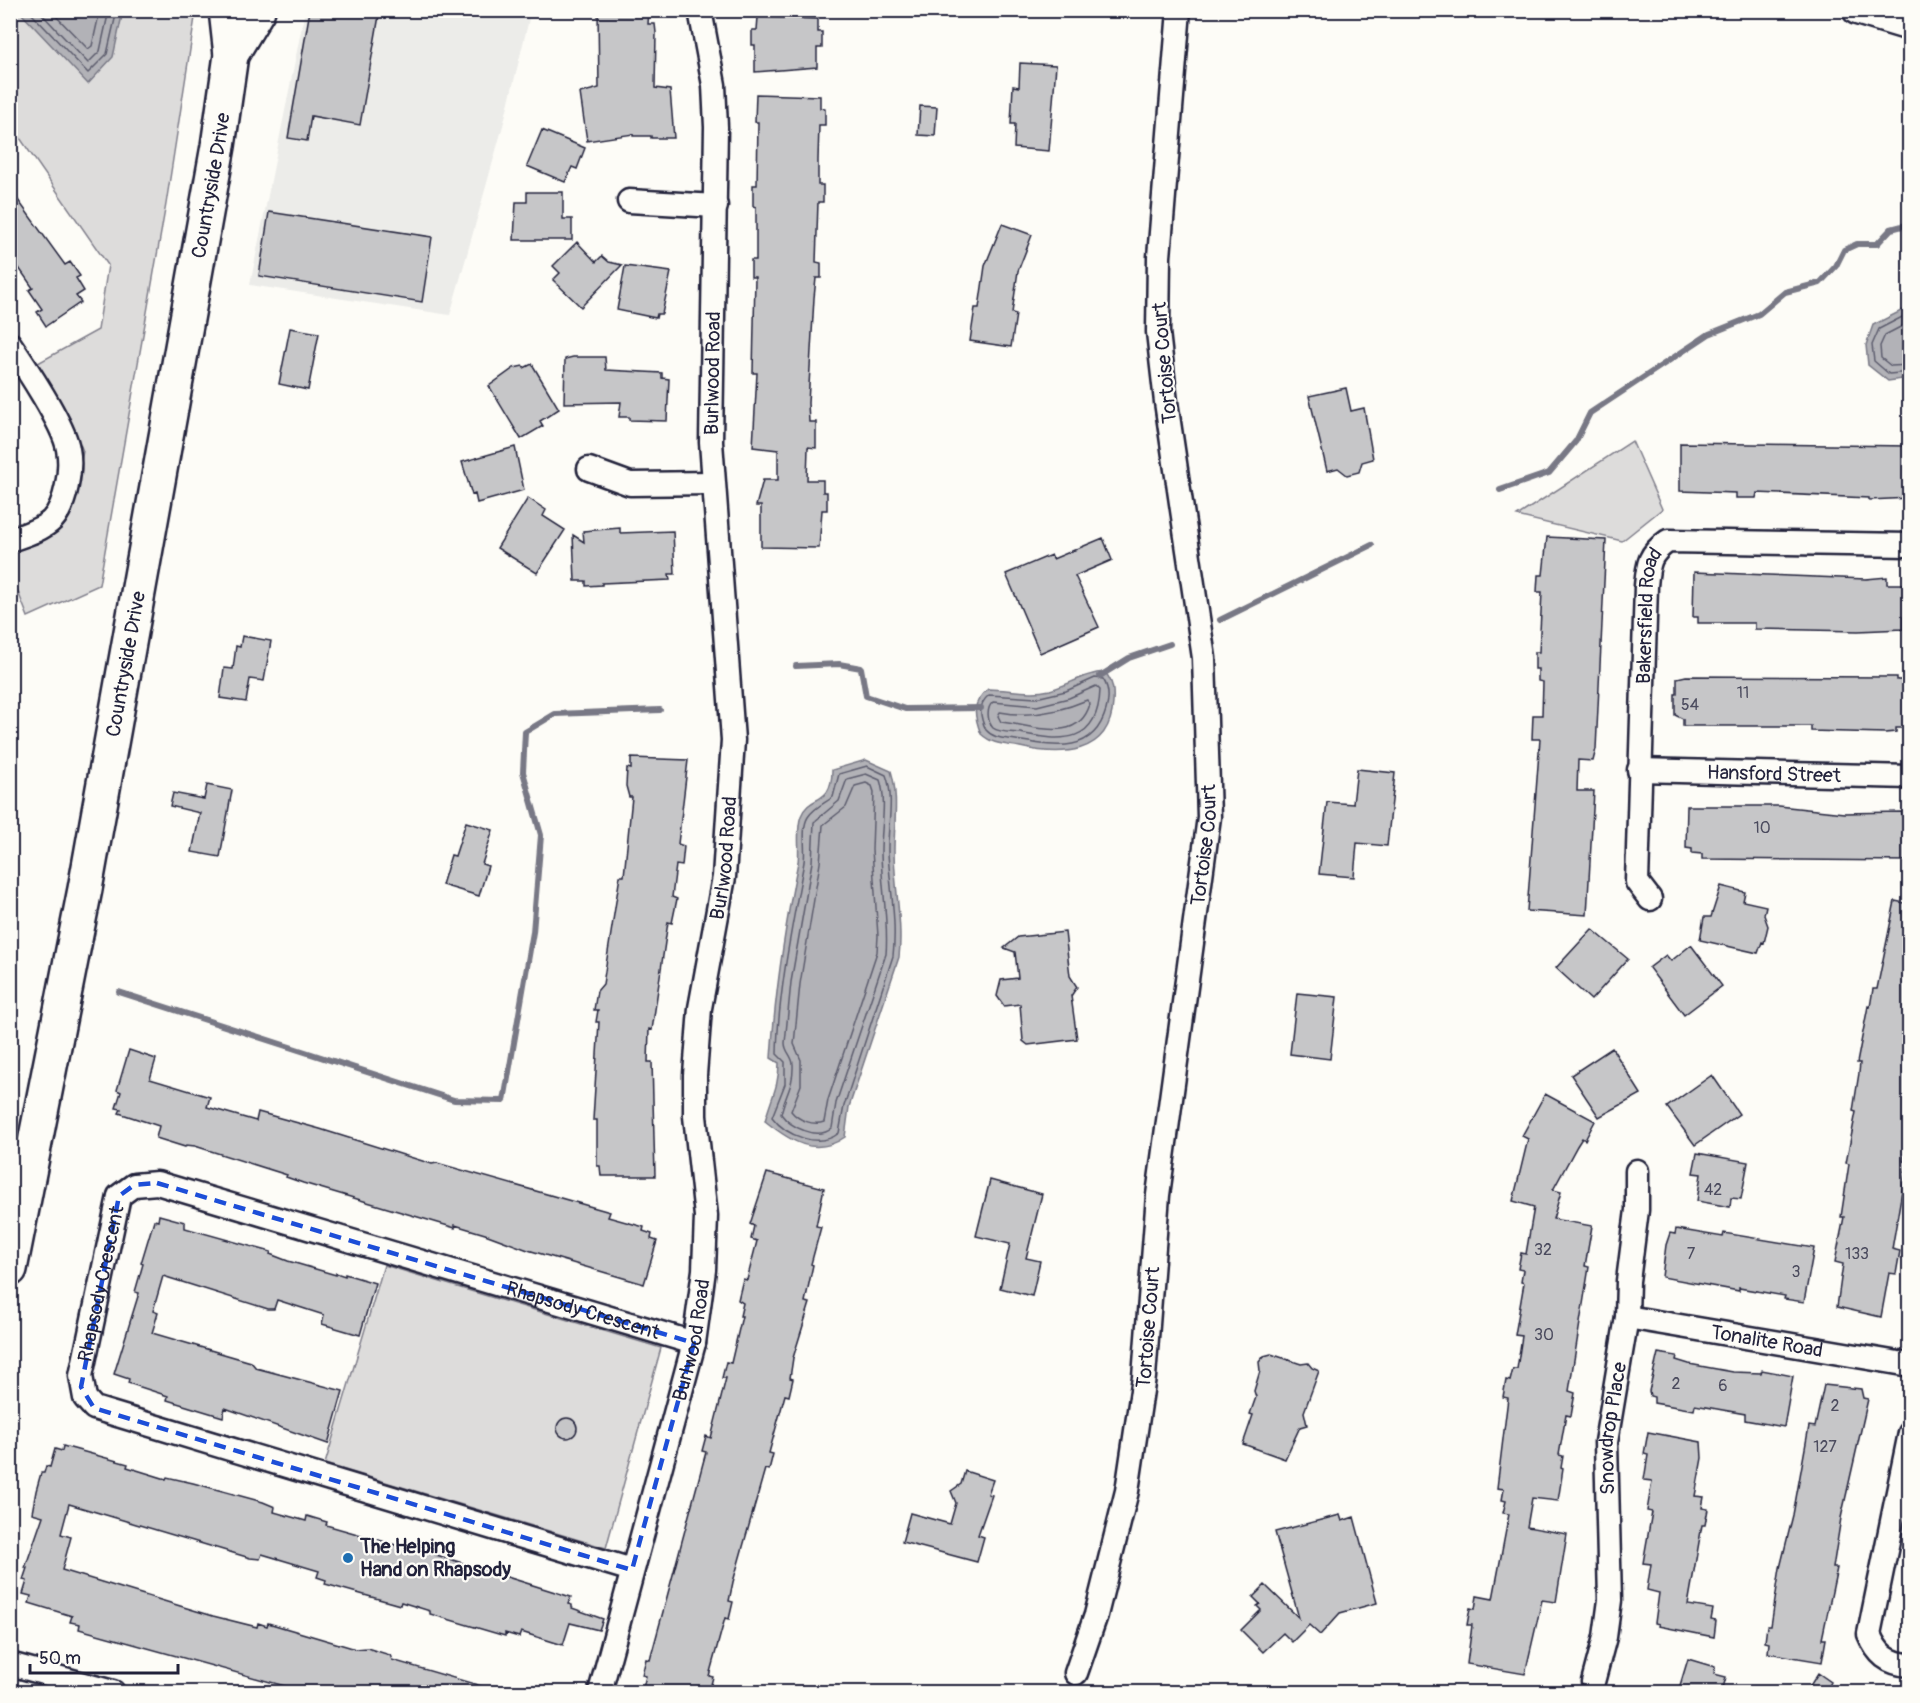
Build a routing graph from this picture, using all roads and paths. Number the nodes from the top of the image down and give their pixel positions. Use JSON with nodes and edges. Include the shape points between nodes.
{"nodes":[{"id":1,"x":226,"y":10,"type":"edge"},
{"id":2,"x":258,"y":10,"type":"edge"},
{"id":3,"x":700,"y":10,"type":"edge"},
{"id":4,"x":1179,"y":10,"type":"edge"},
{"id":5,"x":1857,"y":10,"type":"edge"},
{"id":6,"x":1910,"y":26,"type":"edge"},
{"id":7,"x":231,"y":55,"type":"junction"},
{"id":8,"x":629,"y":201,"type":"dead end"},
{"id":9,"x":716,"y":206,"type":"junction"},
{"id":10,"x":10,"y":344,"type":"edge"},
{"id":11,"x":589,"y":469,"type":"dead end"},
{"id":12,"x":713,"y":483,"type":"junction"},
{"id":13,"x":10,"y":540,"type":"edge"},
{"id":14,"x":1910,"y":545,"type":"edge"},
{"id":15,"x":1639,"y":770,"type":"junction"},
{"id":16,"x":1910,"y":777,"type":"edge"},
{"id":17,"x":1650,"y":899,"type":"dead end"},
{"id":18,"x":1637,"y":1171,"type":"dead end"},
{"id":19,"x":10,"y":1269,"type":"edge"},
{"id":20,"x":1627,"y":1317,"type":"junction"},
{"id":21,"x":694,"y":1343,"type":"junction"},
{"id":22,"x":1910,"y":1365,"type":"edge"},
{"id":23,"x":1910,"y":1433,"type":"edge"},
{"id":24,"x":632,"y":1570,"type":"junction"},
{"id":25,"x":10,"y":1664,"type":"edge"},
{"id":26,"x":1910,"y":1665,"type":"edge"},
{"id":27,"x":1076,"y":1673,"type":"dead end"},
{"id":28,"x":1593,"y":1682,"type":"dead end"},
{"id":29,"x":113,"y":1692,"type":"edge"},
{"id":30,"x":600,"y":1692,"type":"edge"}],
"edges":[{"from":1,"to":7,"type":"main road","name":"Countryside Drive"},
{"from":2,"to":7,"type":"main road","name":"Countryside Drive"},
{"from":3,"to":9,"type":"street","name":"Burlwood Road","via":[[714,85]]},
{"from":4,"to":27,"type":"street","name":"Tortoise Court","via":[[1159,257],[1158,332],[1204,658],[1209,817],[1158,1195],[1144,1377],[1128,1491],[1096,1615]]},
{"from":5,"to":6,"type":"street"},
{"from":7,"to":19,"type":"main road","name":"Countryside Drive","via":[[127,662]]},
{"from":8,"to":9,"type":"street"},
{"from":9,"to":12,"type":"street","name":"Burlwood Road","via":[[711,369]]},
{"from":10,"to":13,"type":"street","via":[[69,450],[65,491],[52,520]]},
{"from":11,"to":12,"type":"street","via":[[630,484]]},
{"from":12,"to":21,"type":"street","name":"Burlwood Road","via":[[733,740],[724,877],[697,1039],[695,1116],[706,1243]]},
{"from":14,"to":15,"type":"street","name":"Bakersfield Road","via":[[1668,541],[1653,551],[1646,586]]},
{"from":15,"to":16,"type":"street","name":"Hansford Street"},
{"from":15,"to":17,"type":"street","name":"Bakersfield Road","via":[[1636,882]]},
{"from":18,"to":20,"type":"street","name":"Snowdrop Place"},
{"from":20,"to":22,"type":"street","name":"Tonalite Road"},
{"from":20,"to":28,"type":"street","name":"Snowdrop Place","via":[[1606,1442],[1610,1600]]},
{"from":21,"to":24,"type":"street","name":"Burlwood Road"},
{"from":21,"to":24,"type":"street","name":"Rhapsody Crescent","via":[[157,1183],[135,1185],[119,1197],[81,1376],[85,1398],[94,1408]]},
{"from":23,"to":26,"type":"street","via":[[1869,1634],[1875,1649],[1886,1659]]},
{"from":24,"to":30,"type":"street","name":"Burlwood Road"},
{"from":25,"to":29,"type":"street"}]}
